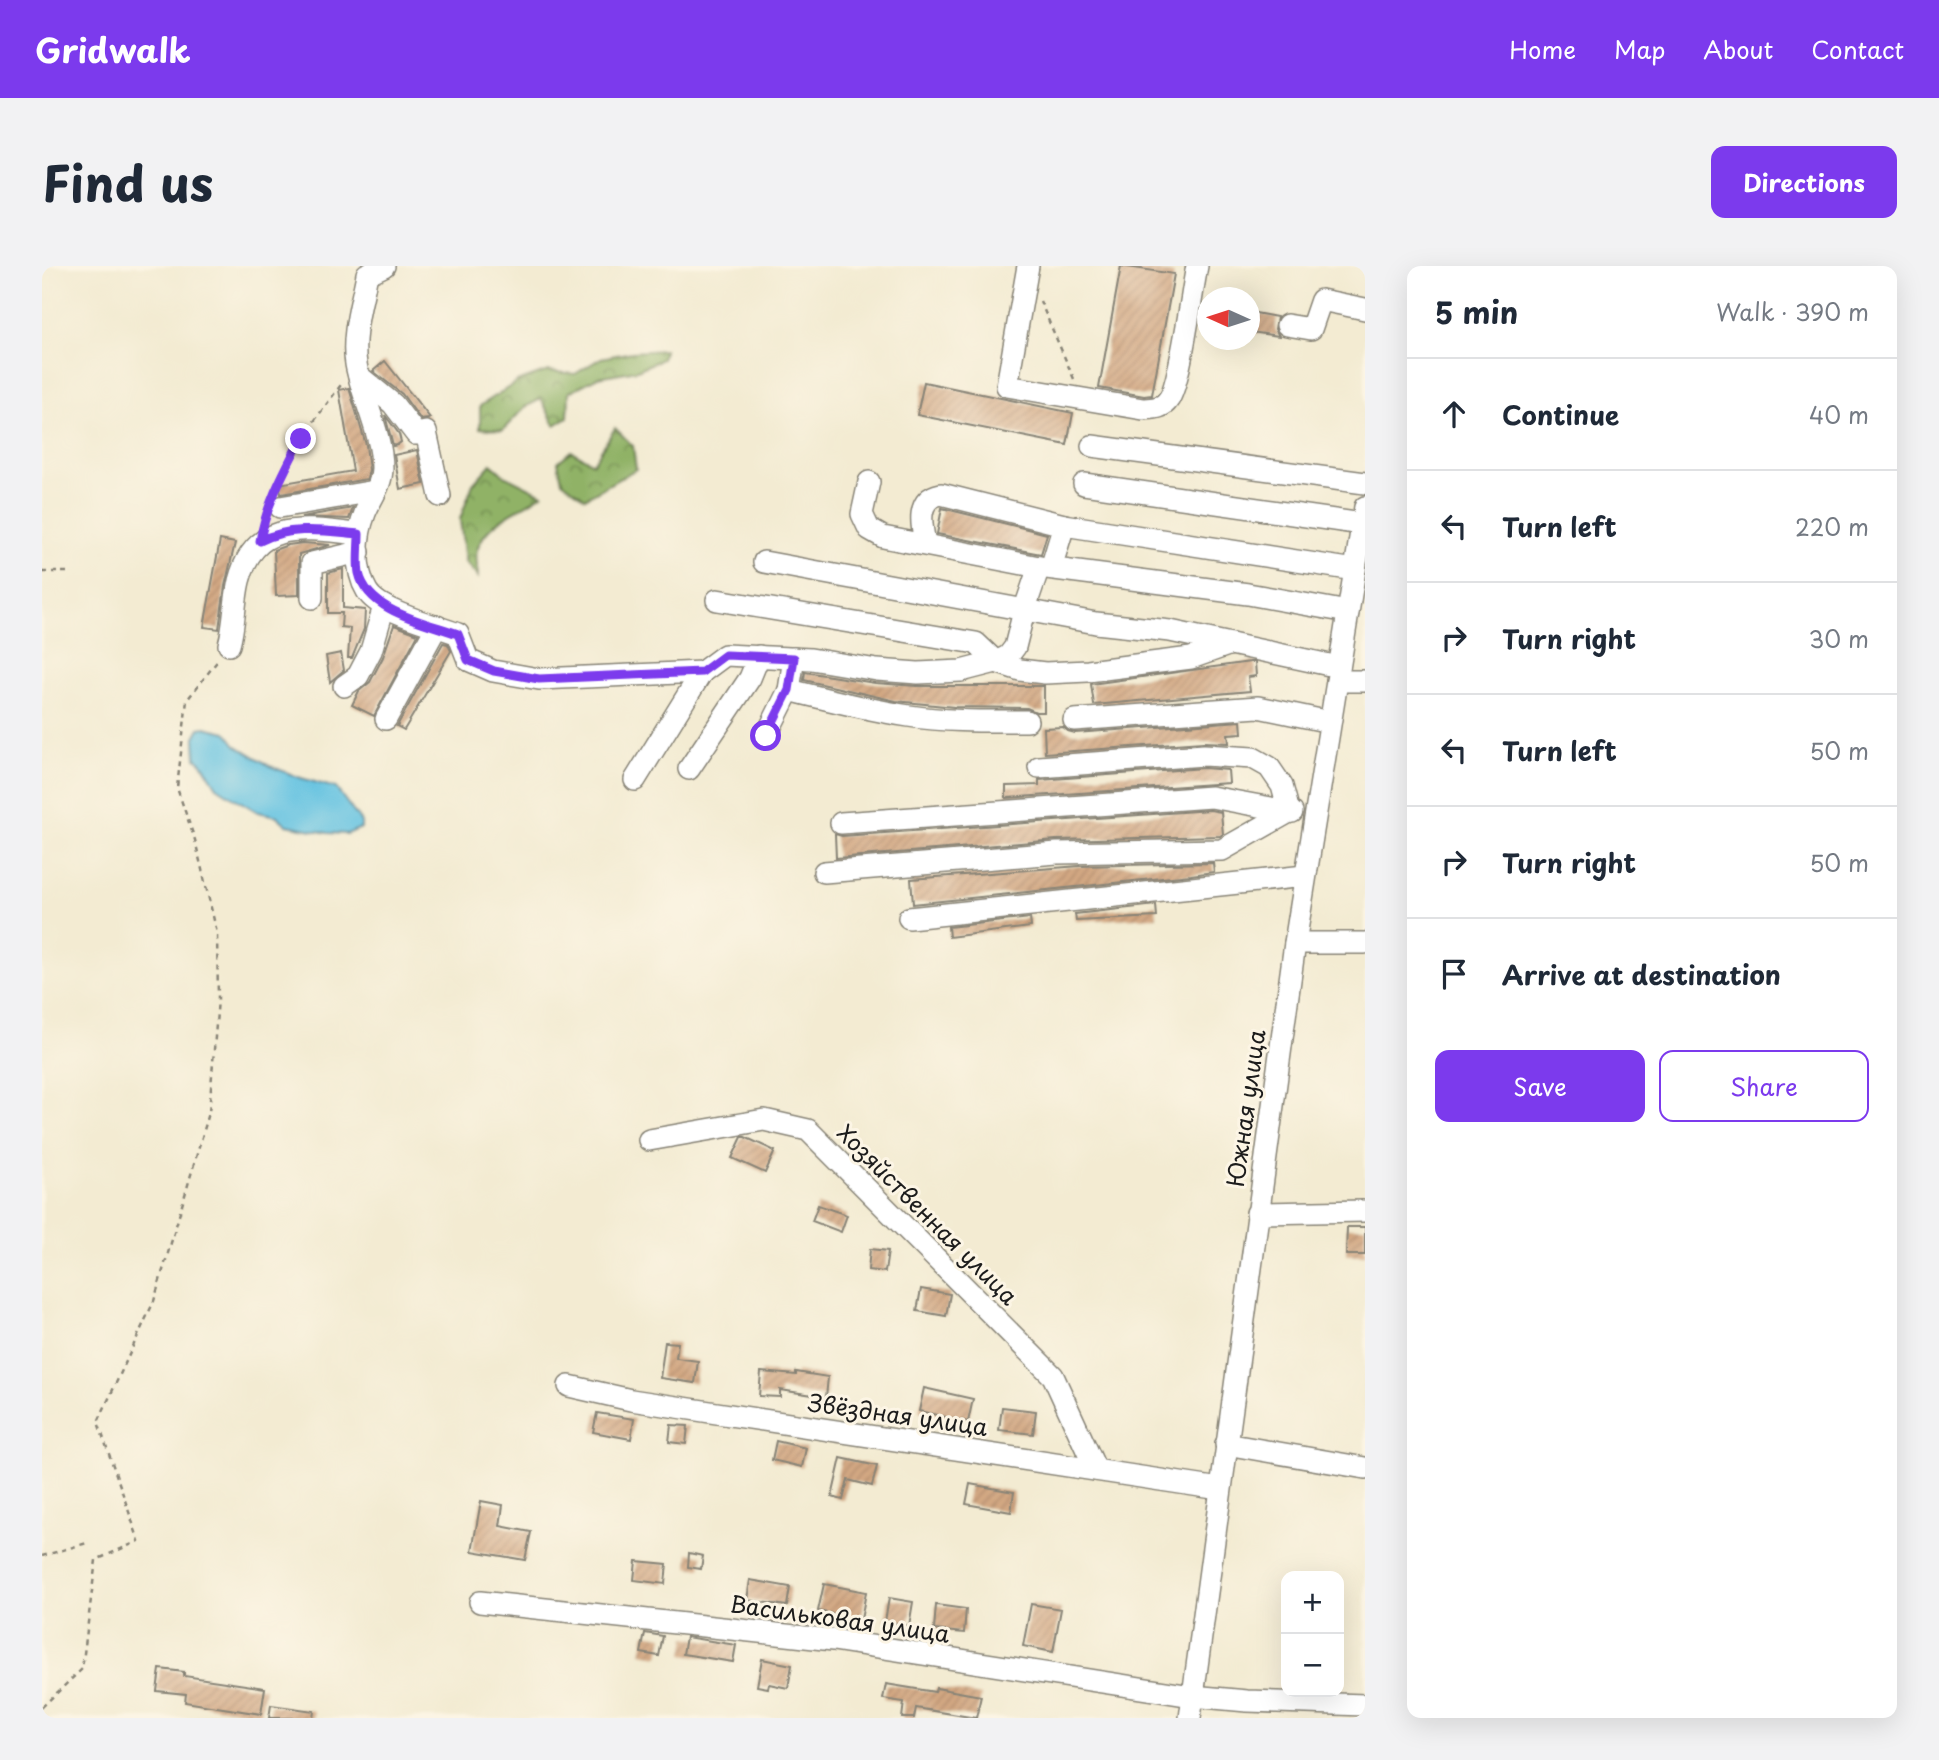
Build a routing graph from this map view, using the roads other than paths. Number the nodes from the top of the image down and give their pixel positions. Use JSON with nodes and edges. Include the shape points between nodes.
{"nodes":[{"id":1,"x":1028,"y":266,"type":"edge"},
{"id":2,"x":1197,"y":266,"type":"edge"},
{"id":3,"x":371,"y":269,"type":"edge"},
{"id":4,"x":1365,"y":309,"type":"edge"},
{"id":5,"x":1287,"y":325,"type":"dead end"},
{"id":6,"x":358,"y":370,"type":"junction"},
{"id":7,"x":1092,"y":446,"type":"dead end"},
{"id":8,"x":869,"y":482,"type":"dead end"},
{"id":9,"x":1365,"y":483,"type":"edge"},
{"id":10,"x":1084,"y":484,"type":"dead end"},
{"id":11,"x":375,"y":491,"type":"junction"},
{"id":12,"x":440,"y":496,"type":"dead end"},
{"id":13,"x":277,"y":499,"type":"road end"},
{"id":14,"x":1364,"y":516,"type":"edge"},
{"id":15,"x":1065,"y":525,"type":"junction"},
{"id":16,"x":359,"y":543,"type":"junction"},
{"id":17,"x":925,"y":543,"type":"junction"},
{"id":18,"x":764,"y":562,"type":"dead end"},
{"id":19,"x":1045,"y":567,"type":"junction"},
{"id":20,"x":1355,"y":570,"type":"junction"},
{"id":21,"x":313,"y":598,"type":"dead end"},
{"id":22,"x":718,"y":600,"type":"dead end"},
{"id":23,"x":384,"y":606,"type":"junction"},
{"id":24,"x":1024,"y":611,"type":"junction"},
{"id":25,"x":1348,"y":612,"type":"junction"},
{"id":26,"x":437,"y":626,"type":"junction"},
{"id":27,"x":1231,"y":644,"type":"junction"},
{"id":28,"x":229,"y":645,"type":"road end"},
{"id":29,"x":759,"y":656,"type":"junction"},
{"id":30,"x":794,"y":658,"type":"junction"},
{"id":31,"x":996,"y":662,"type":"junction"},
{"id":32,"x":702,"y":672,"type":"junction"},
{"id":33,"x":1338,"y":674,"type":"junction"},
{"id":34,"x":1365,"y":681,"type":"edge"},
{"id":35,"x":344,"y":686,"type":"dead end"},
{"id":36,"x":789,"y":690,"type":"junction"},
{"id":37,"x":386,"y":719,"type":"dead end"},
{"id":38,"x":1074,"y":720,"type":"dead end"},
{"id":39,"x":1027,"y":721,"type":"dead end"},
{"id":40,"x":1330,"y":722,"type":"junction"},
{"id":41,"x":766,"y":736,"type":"dead end"},
{"id":42,"x":1038,"y":767,"type":"dead end"},
{"id":43,"x":689,"y":769,"type":"dead end"},
{"id":44,"x":635,"y":780,"type":"dead end"},
{"id":45,"x":1289,"y":812,"type":"junction"},
{"id":46,"x":1315,"y":813,"type":"junction"},
{"id":47,"x":841,"y":823,"type":"dead end"},
{"id":48,"x":824,"y":872,"type":"dead end"},
{"id":49,"x":1305,"y":876,"type":"junction"},
{"id":50,"x":909,"y":918,"type":"dead end"},
{"id":51,"x":1294,"y":943,"type":"junction"},
{"id":52,"x":1365,"y":943,"type":"edge"},
{"id":53,"x":649,"y":1140,"type":"dead end"},
{"id":54,"x":1365,"y":1211,"type":"edge"},
{"id":55,"x":1257,"y":1213,"type":"junction"},
{"id":56,"x":569,"y":1386,"type":"dead end"},
{"id":57,"x":1226,"y":1444,"type":"junction"},
{"id":58,"x":1365,"y":1468,"type":"edge"},
{"id":59,"x":1096,"y":1470,"type":"junction"},
{"id":60,"x":1220,"y":1489,"type":"junction"},
{"id":61,"x":480,"y":1602,"type":"dead end"},
{"id":62,"x":1192,"y":1696,"type":"junction"},
{"id":63,"x":1365,"y":1705,"type":"edge"},
{"id":64,"x":1190,"y":1718,"type":"edge"}],
"edges":[{"from":1,"to":2,"type":"street","via":[[1007,386],[1143,409],[1160,408],[1170,399]]},
{"from":3,"to":6,"type":"street","via":[[354,344]]},
{"from":4,"to":5,"type":"street","via":[[1321,300],[1311,329]]},
{"from":6,"to":11,"type":"street","via":[[382,467]]},
{"from":6,"to":12,"type":"street","via":[[416,434],[426,432]]},
{"from":7,"to":9,"type":"street"},
{"from":8,"to":17,"type":"street","via":[[862,514],[869,529],[883,537]]},
{"from":10,"to":14,"type":"street"},
{"from":11,"to":13,"type":"street"},
{"from":11,"to":16,"type":"street"},
{"from":14,"to":20,"type":"street","name":"Южная улица"},
{"from":15,"to":17,"type":"street","via":[[933,495],[920,518]]},
{"from":15,"to":19,"type":"street"},
{"from":15,"to":20,"type":"street"},
{"from":16,"to":21,"type":"street","via":[[312,563]]},
{"from":16,"to":23,"type":"street","via":[[359,572],[368,594]]},
{"from":16,"to":28,"type":"street","via":[[313,530],[276,533],[260,541],[242,571]]},
{"from":17,"to":19,"type":"street"},
{"from":18,"to":24,"type":"street"},
{"from":19,"to":24,"type":"street"},
{"from":19,"to":25,"type":"street"},
{"from":20,"to":25,"type":"street","name":"Южная улица"},
{"from":22,"to":31,"type":"street","via":[[976,643]]},
{"from":23,"to":26,"type":"street"},
{"from":23,"to":35,"type":"street","via":[[371,651],[358,676]]},
{"from":24,"to":27,"type":"street"},
{"from":24,"to":31,"type":"street","via":[[1014,647]]},
{"from":25,"to":33,"type":"street","name":"Южная улица"},
{"from":26,"to":32,"type":"street","via":[[458,634],[468,660],[494,671],[539,679]]},
{"from":26,"to":37,"type":"street"},
{"from":27,"to":31,"type":"street","via":[[1191,659],[1088,671],[1045,673]]},
{"from":27,"to":33,"type":"street"},
{"from":29,"to":30,"type":"street"},
{"from":29,"to":32,"type":"street","via":[[725,655]]},
{"from":29,"to":43,"type":"street","via":[[750,678]]},
{"from":30,"to":31,"type":"street","via":[[919,673],[961,671]]},
{"from":30,"to":36,"type":"street"},
{"from":32,"to":44,"type":"street"},
{"from":33,"to":34,"type":"street"},
{"from":33,"to":40,"type":"street","name":"Южная улица"},
{"from":36,"to":39,"type":"street","via":[[912,716]]},
{"from":36,"to":41,"type":"street"},
{"from":38,"to":40,"type":"street","via":[[1258,707]]},
{"from":40,"to":46,"type":"street","name":"Южная улица"},
{"from":42,"to":45,"type":"street","via":[[1204,755],[1253,758],[1269,767],[1282,786]]},
{"from":45,"to":46,"type":"street"},
{"from":45,"to":47,"type":"street","via":[[1211,797]]},
{"from":45,"to":48,"type":"street","via":[[1222,850],[1058,853]]},
{"from":46,"to":49,"type":"street","name":"Южная улица"},
{"from":49,"to":50,"type":"street"},
{"from":49,"to":51,"type":"street","name":"Южная улица"},
{"from":51,"to":52,"type":"street"},
{"from":51,"to":55,"type":"street","name":"Южная улица"},
{"from":53,"to":59,"type":"street","name":"Хозяйственная улица","via":[[764,1120],[808,1130],[1053,1376]]},
{"from":54,"to":55,"type":"street"},
{"from":55,"to":57,"type":"street","name":"Южная улица"},
{"from":56,"to":59,"type":"street","name":"Звёздная улица","via":[[631,1401]]},
{"from":57,"to":58,"type":"street"},
{"from":57,"to":60,"type":"street","name":"Южная улица"},
{"from":59,"to":60,"type":"street","name":"Звёздная улица"},
{"from":60,"to":62,"type":"street","name":"Южная улица"},
{"from":61,"to":62,"type":"street","name":"Васильковая улица","via":[[833,1640]]},
{"from":62,"to":63,"type":"street","name":"Васильковая улица"},
{"from":62,"to":64,"type":"street","name":"Южная улица"}]}
